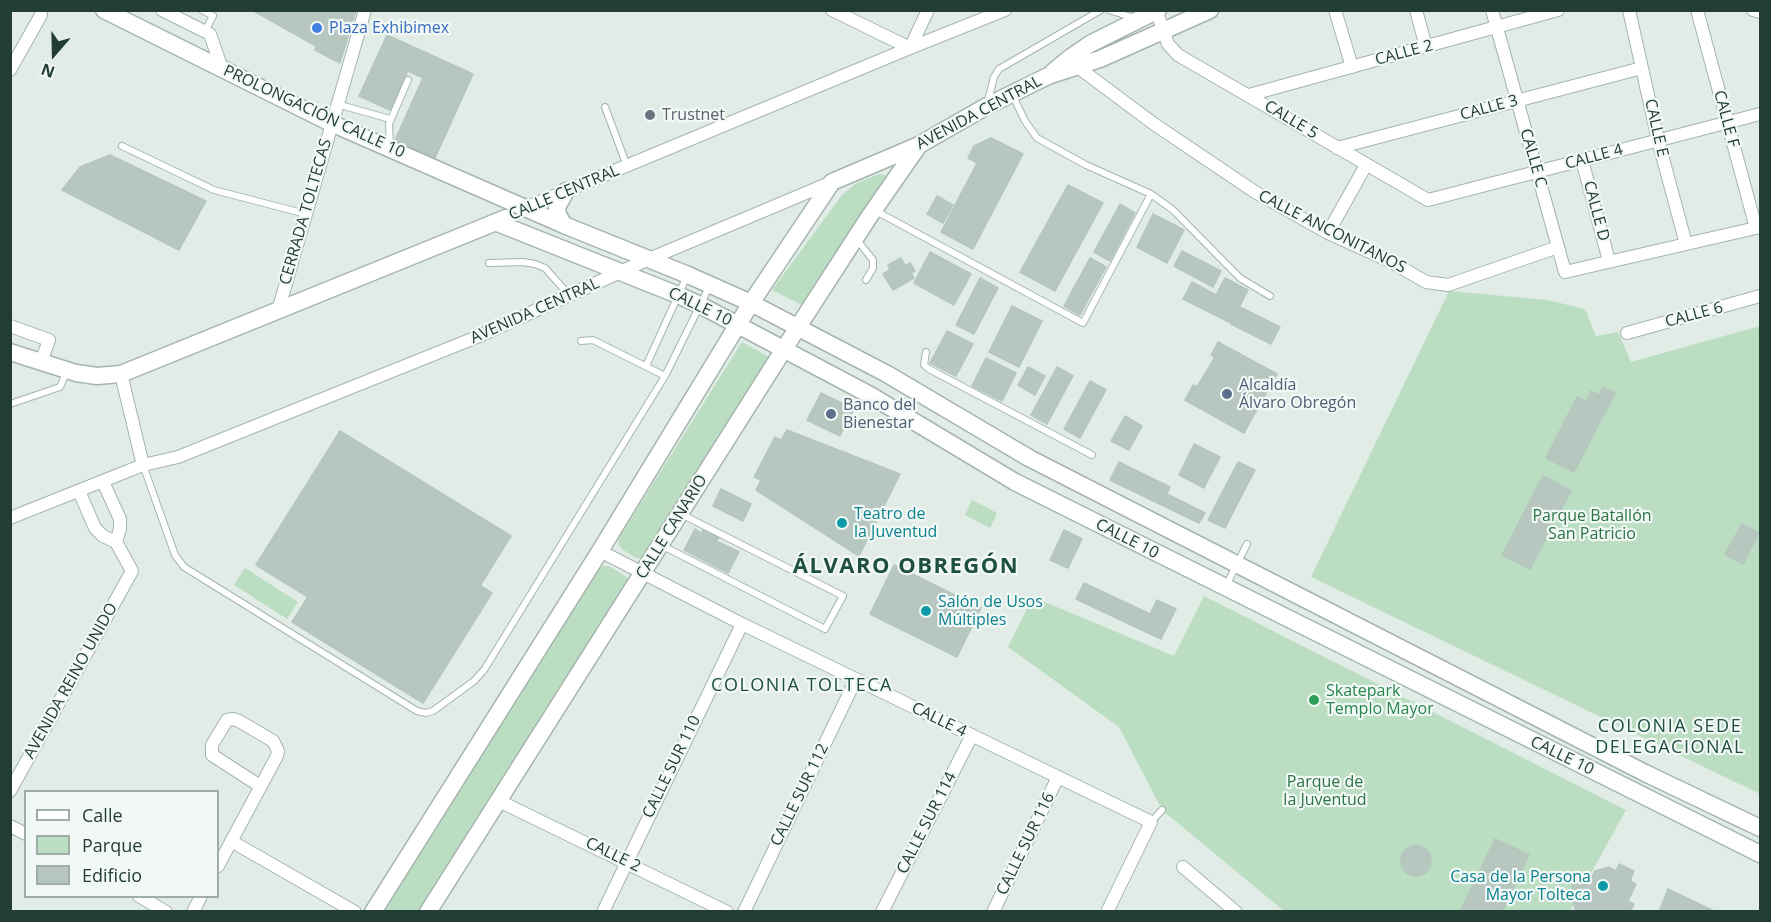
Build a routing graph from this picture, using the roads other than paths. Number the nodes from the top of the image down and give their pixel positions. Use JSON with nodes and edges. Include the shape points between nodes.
{"nodes":[{"id":1,"x":104,"y":10,"type":"edge"},
{"id":2,"x":162,"y":10,"type":"edge"},
{"id":3,"x":202,"y":10,"type":"edge"},
{"id":4,"x":365,"y":10,"type":"edge"},
{"id":5,"x":832,"y":10,"type":"edge"},
{"id":6,"x":928,"y":10,"type":"edge"},
{"id":7,"x":1005,"y":10,"type":"edge"},
{"id":8,"x":1101,"y":10,"type":"edge"},
{"id":9,"x":1109,"y":10,"type":"edge"},
{"id":10,"x":1210,"y":10,"type":"edge"},
{"id":11,"x":1335,"y":10,"type":"edge"},
{"id":12,"x":1416,"y":10,"type":"edge"},
{"id":13,"x":1492,"y":10,"type":"edge"},
{"id":14,"x":1558,"y":10,"type":"edge"},
{"id":15,"x":1629,"y":10,"type":"edge"},
{"id":16,"x":1697,"y":10,"type":"edge"},
{"id":17,"x":1753,"y":10,"type":"edge"},
{"id":18,"x":1156,"y":11,"type":"edge"},
{"id":19,"x":1761,"y":12,"type":"edge"},
{"id":20,"x":42,"y":15,"type":"dead end"},
{"id":21,"x":1139,"y":20,"type":"junction"},
{"id":22,"x":1497,"y":28,"type":"junction"},
{"id":23,"x":1162,"y":31,"type":"junction"},
{"id":24,"x":205,"y":32,"type":"junction"},
{"id":25,"x":1426,"y":47,"type":"junction"},
{"id":26,"x":910,"y":48,"type":"junction"},
{"id":27,"x":1075,"y":62,"type":"junction"},
{"id":28,"x":1352,"y":67,"type":"junction"},
{"id":29,"x":1642,"y":68,"type":"junction"},
{"id":30,"x":222,"y":69,"type":"junction"},
{"id":31,"x":10,"y":70,"type":"edge"},
{"id":32,"x":408,"y":80,"type":"dead end"},
{"id":33,"x":1012,"y":94,"type":"junction"},
{"id":34,"x":1249,"y":95,"type":"junction"},
{"id":35,"x":1517,"y":101,"type":"junction"},
{"id":36,"x":337,"y":104,"type":"junction"},
{"id":37,"x":605,"y":106,"type":"dead end"},
{"id":38,"x":987,"y":106,"type":"junction"},
{"id":39,"x":1761,"y":114,"type":"edge"},
{"id":40,"x":390,"y":119,"type":"junction"},
{"id":41,"x":1726,"y":122,"type":"junction"},
{"id":42,"x":332,"y":123,"type":"junction"},
{"id":43,"x":1658,"y":140,"type":"junction"},
{"id":44,"x":919,"y":145,"type":"junction"},
{"id":45,"x":122,"y":146,"type":"dead end"},
{"id":46,"x":390,"y":148,"type":"junction"},
{"id":47,"x":1337,"y":148,"type":"junction"},
{"id":48,"x":1582,"y":160,"type":"junction"},
{"id":49,"x":1366,"y":165,"type":"junction"},
{"id":50,"x":627,"y":166,"type":"junction"},
{"id":51,"x":1537,"y":172,"type":"junction"},
{"id":52,"x":832,"y":182,"type":"junction"},
{"id":53,"x":566,"y":191,"type":"junction"},
{"id":54,"x":1151,"y":194,"type":"junction"},
{"id":55,"x":1428,"y":200,"type":"joint"},
{"id":56,"x":525,"y":208,"type":"junction"},
{"id":57,"x":873,"y":210,"type":"junction"},
{"id":58,"x":306,"y":214,"type":"junction"},
{"id":59,"x":495,"y":222,"type":"junction"},
{"id":60,"x":564,"y":225,"type":"junction"},
{"id":61,"x":1758,"y":227,"type":"edge"},
{"id":62,"x":1328,"y":233,"type":"junction"},
{"id":63,"x":855,"y":238,"type":"junction"},
{"id":64,"x":1686,"y":244,"type":"junction"},
{"id":65,"x":1558,"y":247,"type":"junction"},
{"id":66,"x":649,"y":259,"type":"junction"},
{"id":67,"x":1609,"y":261,"type":"junction"},
{"id":68,"x":489,"y":262,"type":"dead end"},
{"id":69,"x":621,"y":272,"type":"junction"},
{"id":70,"x":688,"y":275,"type":"junction"},
{"id":71,"x":866,"y":280,"type":"dead end"},
{"id":72,"x":710,"y":284,"type":"junction"},
{"id":73,"x":678,"y":295,"type":"junction"},
{"id":74,"x":570,"y":296,"type":"junction"},
{"id":75,"x":1270,"y":296,"type":"dead end"},
{"id":76,"x":1761,"y":296,"type":"edge"},
{"id":77,"x":751,"y":303,"type":"junction"},
{"id":78,"x":700,"y":305,"type":"junction"},
{"id":79,"x":278,"y":311,"type":"junction"},
{"id":80,"x":737,"y":324,"type":"junction"},
{"id":81,"x":10,"y":326,"type":"edge"},
{"id":82,"x":798,"y":327,"type":"junction"},
{"id":83,"x":1627,"y":333,"type":"dead end"},
{"id":84,"x":581,"y":341,"type":"dead end"},
{"id":85,"x":785,"y":348,"type":"junction"},
{"id":86,"x":10,"y":352,"type":"edge"},
{"id":87,"x":926,"y":352,"type":"dead end"},
{"id":88,"x":41,"y":362,"type":"junction"},
{"id":89,"x":646,"y":366,"type":"junction"},
{"id":90,"x":67,"y":370,"type":"junction"},
{"id":91,"x":121,"y":374,"type":"junction"},
{"id":92,"x":665,"y":376,"type":"junction"},
{"id":93,"x":10,"y":404,"type":"edge"},
{"id":94,"x":1092,"y":455,"type":"dead end"},
{"id":95,"x":143,"y":465,"type":"junction"},
{"id":96,"x":103,"y":482,"type":"junction"},
{"id":97,"x":79,"y":491,"type":"junction"},
{"id":98,"x":681,"y":513,"type":"junction"},
{"id":99,"x":10,"y":518,"type":"edge"},
{"id":100,"x":116,"y":542,"type":"junction"},
{"id":101,"x":1247,"y":544,"type":"dead end"},
{"id":102,"x":661,"y":545,"type":"junction"},
{"id":103,"x":600,"y":551,"type":"junction"},
{"id":104,"x":1235,"y":565,"type":"junction"},
{"id":105,"x":642,"y":574,"type":"junction"},
{"id":106,"x":1225,"y":588,"type":"junction"},
{"id":107,"x":742,"y":624,"type":"junction"},
{"id":108,"x":856,"y":679,"type":"junction"},
{"id":109,"x":972,"y":735,"type":"junction"},
{"id":110,"x":1058,"y":777,"type":"junction"},
{"id":111,"x":260,"y":786,"type":"junction"},
{"id":112,"x":10,"y":791,"type":"edge"},
{"id":113,"x":497,"y":800,"type":"junction"},
{"id":114,"x":1162,"y":810,"type":"dead end"},
{"id":115,"x":1151,"y":822,"type":"junction"},
{"id":116,"x":10,"y":826,"type":"edge"},
{"id":117,"x":1761,"y":828,"type":"edge"},
{"id":118,"x":24,"y":833,"type":"edge"},
{"id":119,"x":231,"y":841,"type":"junction"},
{"id":120,"x":1761,"y":854,"type":"edge"},
{"id":121,"x":626,"y":861,"type":"junction"},
{"id":122,"x":219,"y":864,"type":"edge"},
{"id":123,"x":1183,"y":867,"type":"dead end"},
{"id":124,"x":141,"y":898,"type":"edge"},
{"id":125,"x":200,"y":898,"type":"edge"},
{"id":126,"x":166,"y":912,"type":"edge"},
{"id":127,"x":193,"y":912,"type":"edge"},
{"id":128,"x":355,"y":912,"type":"edge"},
{"id":129,"x":373,"y":912,"type":"edge"},
{"id":130,"x":428,"y":912,"type":"edge"},
{"id":131,"x":603,"y":912,"type":"edge"},
{"id":132,"x":727,"y":912,"type":"edge"},
{"id":133,"x":744,"y":912,"type":"edge"},
{"id":134,"x":882,"y":912,"type":"edge"},
{"id":135,"x":993,"y":912,"type":"edge"},
{"id":136,"x":1107,"y":912,"type":"edge"},
{"id":137,"x":1236,"y":912,"type":"edge"}],
"edges":[{"from":1,"to":30,"type":"street","name":"PROLONGACIÓN CALLE 10"},
{"from":2,"to":24,"type":"street"},
{"from":3,"to":24,"type":"lane","via":[[213,16]]},
{"from":4,"to":36,"type":"street","name":"CERRADA TOLTECAS"},
{"from":5,"to":26,"type":"street"},
{"from":6,"to":26,"type":"street"},
{"from":7,"to":26,"type":"street","name":"CALLE CENTRAL"},
{"from":8,"to":38,"type":"lane","via":[[999,69]]},
{"from":9,"to":21,"type":"lane"},
{"from":10,"to":23,"type":"street","name":"AVENIDA CENTRAL"},
{"from":11,"to":28,"type":"street"},
{"from":12,"to":25,"type":"street"},
{"from":13,"to":22,"type":"street","name":"CALLE C"},
{"from":14,"to":22,"type":"street","name":"CALLE 2"},
{"from":15,"to":29,"type":"street","name":"CALLE E"},
{"from":16,"to":41,"type":"street","name":"CALLE F"},
{"from":17,"to":19,"type":"street"},
{"from":18,"to":21,"type":"street","name":"AVENIDA CENTRAL"},
{"from":18,"to":23,"type":"street","name":"CALLE 5"},
{"from":20,"to":31,"type":"street"},
{"from":21,"to":27,"type":"street","name":"AVENIDA CENTRAL","via":[[1090,44]]},
{"from":22,"to":25,"type":"street","name":"CALLE 2"},
{"from":22,"to":35,"type":"street","name":"CALLE C"},
{"from":23,"to":27,"type":"street","name":"AVENIDA CENTRAL"},
{"from":23,"to":34,"type":"street","name":"CALLE 5","via":[[1178,54]]},
{"from":24,"to":30,"type":"street","via":[[210,34]]},
{"from":25,"to":28,"type":"street","name":"CALLE 2"},
{"from":26,"to":50,"type":"street","name":"CALLE CENTRAL"},
{"from":27,"to":33,"type":"street","name":"AVENIDA CENTRAL"},
{"from":27,"to":62,"type":"street","name":"CALLE ANCONITANOS","via":[[1154,124],[1246,186]]},
{"from":28,"to":34,"type":"street","name":"CALLE 2"},
{"from":29,"to":35,"type":"street","name":"CALLE 3"},
{"from":29,"to":43,"type":"street","name":"CALLE E"},
{"from":30,"to":42,"type":"street","name":"PROLONGACIÓN CALLE 10"},
{"from":32,"to":40,"type":"lane"},
{"from":33,"to":38,"type":"street","name":"AVENIDA CENTRAL"},
{"from":33,"to":54,"type":"lane","via":[[1037,138]]},
{"from":34,"to":47,"type":"street","name":"CALLE 5"},
{"from":35,"to":47,"type":"street","name":"CALLE 3"},
{"from":35,"to":51,"type":"street","name":"CALLE C"},
{"from":36,"to":40,"type":"lane"},
{"from":36,"to":42,"type":"street","name":"CERRADA TOLTECAS"},
{"from":37,"to":50,"type":"lane"},
{"from":38,"to":44,"type":"street","name":"AVENIDA CENTRAL"},
{"from":39,"to":41,"type":"street","name":"CALLE 4"},
{"from":40,"to":46,"type":"lane"},
{"from":41,"to":43,"type":"street","name":"CALLE 4"},
{"from":41,"to":61,"type":"street","name":"CALLE F"},
{"from":42,"to":46,"type":"street","name":"PROLONGACIÓN CALLE 10"},
{"from":42,"to":58,"type":"street","name":"CERRADA TOLTECAS"},
{"from":43,"to":48,"type":"street","name":"CALLE 4"},
{"from":43,"to":64,"type":"street","name":"CALLE E"},
{"from":44,"to":52,"type":"street","name":"AVENIDA CENTRAL"},
{"from":44,"to":57,"type":"street","name":"CALLE CANARIO"},
{"from":45,"to":58,"type":"lane","via":[[214,190]]},
{"from":46,"to":56,"type":"street","name":"PROLONGACIÓN CALLE 10"},
{"from":47,"to":49,"type":"street","name":"CALLE 5"},
{"from":48,"to":51,"type":"street","name":"CALLE 4"},
{"from":48,"to":67,"type":"street","name":"CALLE D"},
{"from":49,"to":55,"type":"street","name":"CALLE 5"},
{"from":49,"to":62,"type":"street"},
{"from":50,"to":53,"type":"street","name":"CALLE CENTRAL"},
{"from":51,"to":55,"type":"street","name":"CALLE 4"},
{"from":51,"to":65,"type":"street","name":"CALLE C"},
{"from":52,"to":66,"type":"street","name":"AVENIDA CENTRAL"},
{"from":52,"to":77,"type":"street"},
{"from":53,"to":56,"type":"street","name":"CALLE CENTRAL"},
{"from":53,"to":60,"type":"street","via":[[557,207]]},
{"from":54,"to":57,"type":"lane","via":[[1083,323]]},
{"from":54,"to":75,"type":"lane","via":[[1173,210],[1240,278]]},
{"from":56,"to":59,"type":"street","name":"CALLE CENTRAL"},
{"from":56,"to":60,"type":"street","name":"CALLE 10"},
{"from":57,"to":63,"type":"street","name":"CALLE CANARIO"},
{"from":58,"to":79,"type":"street","name":"CERRADA TOLTECAS"},
{"from":59,"to":69,"type":"street","name":"CALLE 10"},
{"from":59,"to":79,"type":"street","name":"CALLE CENTRAL"},
{"from":60,"to":66,"type":"street","name":"CALLE 10"},
{"from":61,"to":64,"type":"street"},
{"from":62,"to":65,"type":"street","name":"CALLE ANCONITANOS","via":[[1426,282],[1448,285]]},
{"from":63,"to":71,"type":"lane","via":[[873,260]]},
{"from":63,"to":82,"type":"street","name":"CALLE CANARIO"},
{"from":64,"to":67,"type":"street"},
{"from":65,"to":67,"type":"street","name":"CALLE C","via":[[1565,272]]},
{"from":66,"to":69,"type":"street","name":"AVENIDA CENTRAL"},
{"from":66,"to":70,"type":"street","name":"CALLE 10"},
{"from":68,"to":74,"type":"lane","via":[[523,261],[545,268]]},
{"from":69,"to":73,"type":"street","name":"CALLE 10"},
{"from":69,"to":74,"type":"street","name":"AVENIDA CENTRAL"},
{"from":70,"to":72,"type":"street","name":"CALLE 10"},
{"from":70,"to":73,"type":"lane"},
{"from":72,"to":77,"type":"street","name":"CALLE 10"},
{"from":72,"to":78,"type":"lane"},
{"from":73,"to":78,"type":"street","name":"CALLE 10"},
{"from":73,"to":89,"type":"lane"},
{"from":74,"to":95,"type":"street","name":"AVENIDA CENTRAL","via":[[477,338],[178,457]]},
{"from":76,"to":83,"type":"street","name":"CALLE 6"},
{"from":77,"to":80,"type":"street"},
{"from":77,"to":82,"type":"street","name":"CALLE 10"},
{"from":78,"to":80,"type":"street","name":"CALLE 10"},
{"from":78,"to":92,"type":"lane"},
{"from":79,"to":91,"type":"street","name":"CALLE CENTRAL"},
{"from":80,"to":85,"type":"street","name":"CALLE 10"},
{"from":80,"to":103,"type":"street"},
{"from":81,"to":88,"type":"street","via":[[49,340]]},
{"from":82,"to":85,"type":"street","name":"CALLE CANARIO"},
{"from":82,"to":104,"type":"street","name":"CALLE 10","via":[[887,374],[1029,458]]},
{"from":84,"to":89,"type":"lane","via":[[593,340]]},
{"from":85,"to":98,"type":"street","name":"CALLE CANARIO"},
{"from":85,"to":106,"type":"street","name":"CALLE 10","via":[[1016,482]]},
{"from":86,"to":88,"type":"street"},
{"from":87,"to":94,"type":"lane","via":[[924,365],[929,369]]},
{"from":88,"to":90,"type":"street"},
{"from":89,"to":92,"type":"lane"},
{"from":90,"to":91,"type":"street","via":[[97,376]]},
{"from":90,"to":93,"type":"lane","via":[[60,387]]},
{"from":91,"to":95,"type":"street"},
{"from":92,"to":95,"type":"lane","via":[[484,670],[426,713],[184,567],[175,555]]},
{"from":95,"to":96,"type":"street","name":"AVENIDA CENTRAL"},
{"from":96,"to":97,"type":"street","name":"AVENIDA CENTRAL"},
{"from":96,"to":100,"type":"street","via":[[120,519]]},
{"from":97,"to":99,"type":"street","name":"AVENIDA CENTRAL"},
{"from":97,"to":100,"type":"street","via":[[95,528]]},
{"from":98,"to":102,"type":"street","name":"CALLE CANARIO"},
{"from":98,"to":102,"type":"lane","via":[[843,596],[825,629]]},
{"from":100,"to":112,"type":"street","name":"AVENIDA REINO UNIDO","via":[[132,571]]},
{"from":101,"to":104,"type":"lane"},
{"from":102,"to":105,"type":"street","name":"CALLE CANARIO"},
{"from":103,"to":105,"type":"street","name":"CALLE 4"},
{"from":103,"to":129,"type":"street"},
{"from":104,"to":106,"type":"lane"},
{"from":104,"to":117,"type":"street","name":"CALLE 10"},
{"from":105,"to":107,"type":"street","name":"CALLE 4"},
{"from":105,"to":113,"type":"street","name":"CALLE CANARIO"},
{"from":106,"to":120,"type":"street","name":"CALLE 10"},
{"from":107,"to":108,"type":"street","name":"CALLE 4"},
{"from":107,"to":121,"type":"street","name":"CALLE SUR 110"},
{"from":108,"to":109,"type":"street","name":"CALLE 4"},
{"from":108,"to":133,"type":"street","name":"CALLE SUR 112"},
{"from":109,"to":110,"type":"street","name":"CALLE 4"},
{"from":109,"to":134,"type":"street","name":"CALLE SUR 114"},
{"from":110,"to":115,"type":"street","name":"CALLE 4"},
{"from":110,"to":135,"type":"street","name":"CALLE SUR 116"},
{"from":111,"to":111,"type":"street","via":[[277,756],[277,746],[239,721],[228,720],[212,745],[212,756]]},
{"from":111,"to":119,"type":"street"},
{"from":113,"to":121,"type":"street","name":"CALLE 2"},
{"from":113,"to":130,"type":"street","name":"CALLE CANARIO"},
{"from":114,"to":115,"type":"lane"},
{"from":115,"to":136,"type":"street"},
{"from":116,"to":118,"type":"street"},
{"from":119,"to":122,"type":"street"},
{"from":119,"to":128,"type":"street"},
{"from":121,"to":131,"type":"street","name":"CALLE SUR 110"},
{"from":121,"to":132,"type":"street","name":"CALLE 2"},
{"from":123,"to":137,"type":"street"},
{"from":124,"to":126,"type":"street"},
{"from":125,"to":127,"type":"street"}]}
